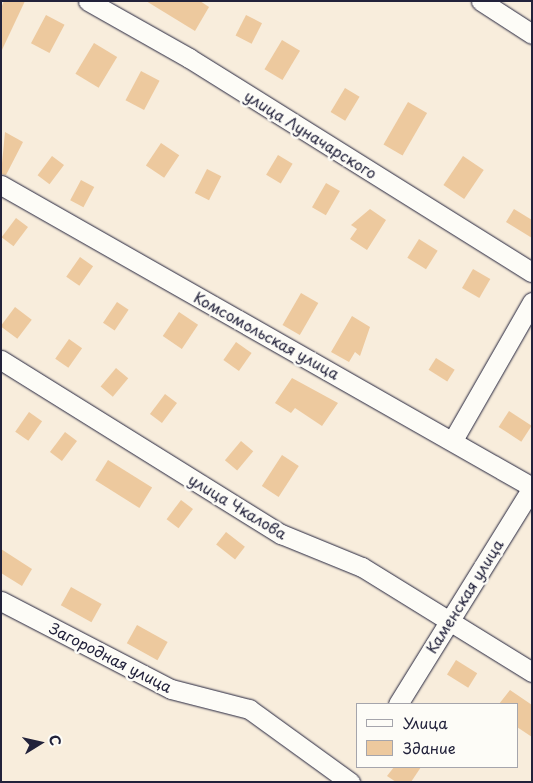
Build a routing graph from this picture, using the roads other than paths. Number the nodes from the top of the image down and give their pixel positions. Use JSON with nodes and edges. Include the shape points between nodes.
{"nodes":[{"id":1,"x":88,"y":1,"type":"edge"},
{"id":2,"x":481,"y":1,"type":"edge"},
{"id":3,"x":532,"y":34,"type":"edge"},
{"id":4,"x":1,"y":185,"type":"edge"},
{"id":5,"x":532,"y":272,"type":"edge"},
{"id":6,"x":532,"y":302,"type":"edge"},
{"id":7,"x":1,"y":360,"type":"edge"},
{"id":8,"x":453,"y":440,"type":"junction"},
{"id":9,"x":532,"y":487,"type":"edge"},
{"id":10,"x":1,"y":601,"type":"edge"},
{"id":11,"x":449,"y":620,"type":"junction"},
{"id":12,"x":532,"y":672,"type":"edge"},
{"id":13,"x":399,"y":703,"type":"edge"},
{"id":14,"x":359,"y":768,"type":"edge"},
{"id":15,"x":351,"y":782,"type":"edge"}],
"edges":[{"from":1,"to":5,"type":"street","name":"улица Луначарского","via":[[189,58]]},
{"from":2,"to":3,"type":"street"},
{"from":4,"to":8,"type":"street","name":"Комсомольская улица"},
{"from":6,"to":8,"type":"street"},
{"from":7,"to":11,"type":"street","name":"улица Чкалова","via":[[282,534],[362,567]]},
{"from":8,"to":9,"type":"street","name":"Комсомольская улица"},
{"from":9,"to":11,"type":"street","name":"Каменская улица"},
{"from":10,"to":15,"type":"street","name":"Загородная улица","via":[[172,689],[249,709]]},
{"from":11,"to":12,"type":"street","name":"улица Чкалова"},
{"from":11,"to":13,"type":"street","name":"Каменская улица"},
{"from":14,"to":15,"type":"street"}]}
